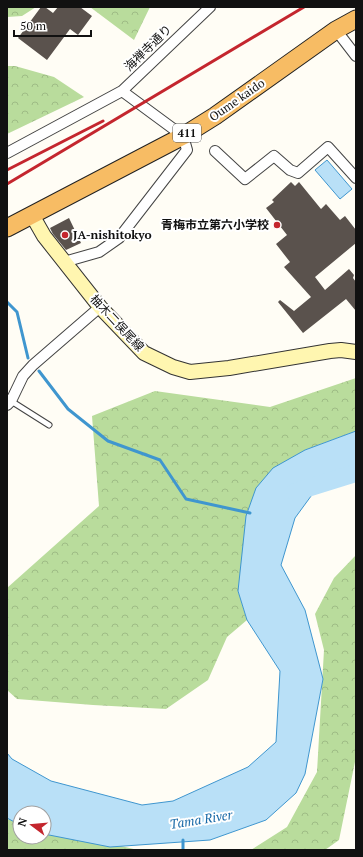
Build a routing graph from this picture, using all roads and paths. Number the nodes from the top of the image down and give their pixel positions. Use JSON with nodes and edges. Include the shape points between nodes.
{"nodes":[{"id":1,"x":210,"y":7,"type":"edge"},
{"id":2,"x":356,"y":19,"type":"edge"},
{"id":3,"x":336,"y":30,"type":"junction"},
{"id":4,"x":356,"y":56,"type":"edge"},
{"id":5,"x":122,"y":91,"type":"junction"},
{"id":6,"x":183,"y":136,"type":"junction"},
{"id":7,"x":215,"y":151,"type":"dead end"},
{"id":8,"x":7,"y":153,"type":"edge"},
{"id":9,"x":356,"y":178,"type":"edge"},
{"id":10,"x":32,"y":215,"type":"junction"},
{"id":11,"x":7,"y":228,"type":"edge"},
{"id":12,"x":64,"y":262,"type":"junction"},
{"id":13,"x":100,"y":307,"type":"junction"},
{"id":14,"x":356,"y":352,"type":"edge"},
{"id":15,"x":8,"y":401,"type":"edge"},
{"id":16,"x":49,"y":425,"type":"dead end"}],
"edges":[{"from":1,"to":5,"type":"street","name":"海禅寺通り"},
{"from":2,"to":3,"type":"highway","name":"Oume kaido","number":"411"},
{"from":3,"to":4,"type":"street"},
{"from":3,"to":6,"type":"highway","name":"Oume kaido","number":"411"},
{"from":5,"to":6,"type":"street"},
{"from":5,"to":8,"type":"street","name":"海禅寺通り"},
{"from":6,"to":10,"type":"highway","name":"Oume kaido","number":"411"},
{"from":6,"to":12,"type":"street","via":[[187,150],[119,238],[99,252]]},
{"from":7,"to":9,"type":"street","via":[[245,179],[274,156],[290,170],[298,173],[328,147]]},
{"from":10,"to":11,"type":"highway","name":"Oume kaido","number":"411"},
{"from":10,"to":12,"type":"main road","name":"柚木二俣尾線"},
{"from":12,"to":13,"type":"main road","name":"柚木二俣尾線"},
{"from":13,"to":14,"type":"main road","name":"柚木二俣尾線","via":[[144,353],[172,367],[190,372],[330,351]]},
{"from":13,"to":15,"type":"street","via":[[33,365]]},
{"from":15,"to":16,"type":"lane"}]}
